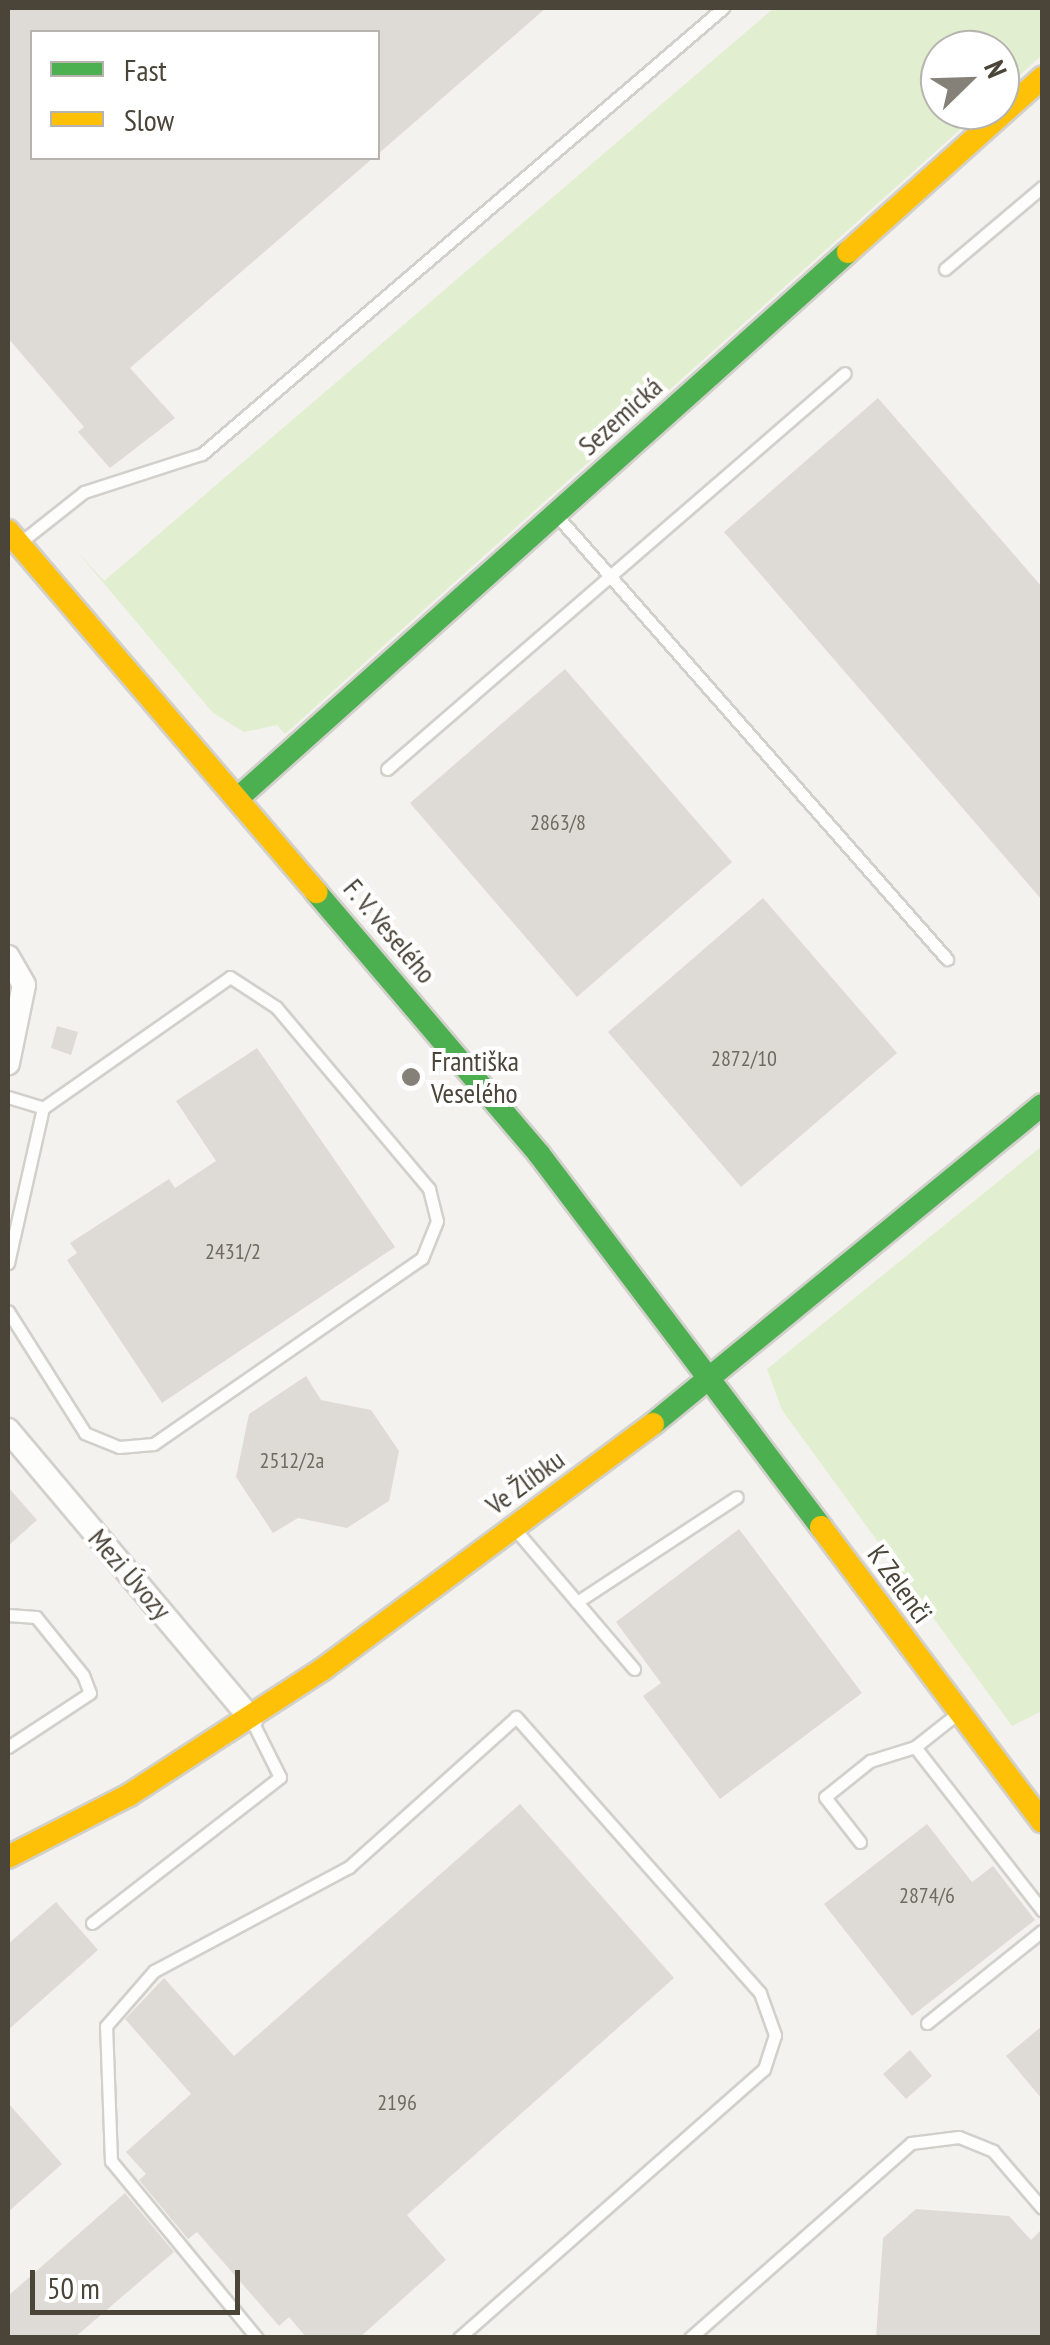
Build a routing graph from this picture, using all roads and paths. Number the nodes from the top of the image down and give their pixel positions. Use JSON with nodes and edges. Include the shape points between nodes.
{"nodes":[{"id":1,"x":722,"y":8,"type":"edge"},
{"id":2,"x":1042,"y":78,"type":"edge"},
{"id":3,"x":1042,"y":187,"type":"edge"},
{"id":4,"x":945,"y":269,"type":"dead end"},
{"id":5,"x":845,"y":373,"type":"dead end"},
{"id":6,"x":556,"y":514,"type":"junction"},
{"id":7,"x":13,"y":538,"type":"edge"},
{"id":8,"x":610,"y":576,"type":"junction"},
{"id":9,"x":387,"y":770,"type":"dead end"},
{"id":10,"x":237,"y":798,"type":"junction"},
{"id":11,"x":8,"y":957,"type":"edge"},
{"id":12,"x":947,"y":959,"type":"dead end"},
{"id":13,"x":8,"y":1063,"type":"edge"},
{"id":14,"x":8,"y":1098,"type":"edge"},
{"id":15,"x":1042,"y":1105,"type":"edge"},
{"id":16,"x":42,"y":1108,"type":"junction"},
{"id":17,"x":8,"y":1262,"type":"edge"},
{"id":18,"x":8,"y":1311,"type":"edge"},
{"id":19,"x":714,"y":1379,"type":"junction"},
{"id":20,"x":8,"y":1430,"type":"edge"},
{"id":21,"x":738,"y":1498,"type":"dead end"},
{"id":22,"x":514,"y":1528,"type":"junction"},
{"id":23,"x":577,"y":1602,"type":"junction"},
{"id":24,"x":8,"y":1615,"type":"edge"},
{"id":25,"x":634,"y":1668,"type":"dead end"},
{"id":26,"x":958,"y":1713,"type":"junction"},
{"id":27,"x":251,"y":1719,"type":"junction"},
{"id":28,"x":8,"y":1747,"type":"edge"},
{"id":29,"x":914,"y":1747,"type":"junction"},
{"id":30,"x":1042,"y":1821,"type":"edge"},
{"id":31,"x":860,"y":1842,"type":"dead end"},
{"id":32,"x":8,"y":1857,"type":"edge"},
{"id":33,"x":1042,"y":1910,"type":"edge"},
{"id":34,"x":92,"y":1924,"type":"dead end"},
{"id":35,"x":1042,"y":1932,"type":"edge"},
{"id":36,"x":928,"y":2023,"type":"dead end"},
{"id":37,"x":1042,"y":2208,"type":"edge"},
{"id":38,"x":256,"y":2338,"type":"edge"},
{"id":39,"x":459,"y":2338,"type":"edge"},
{"id":40,"x":690,"y":2338,"type":"edge"}],
"edges":[{"from":1,"to":7,"type":"lane","via":[[202,454],[84,492]]},
{"from":2,"to":6,"type":"street","name":"Sezemická"},
{"from":3,"to":4,"type":"lane"},
{"from":5,"to":8,"type":"lane"},
{"from":6,"to":8,"type":"lane"},
{"from":6,"to":10,"type":"street","name":"Sezemická"},
{"from":7,"to":10,"type":"street","name":"F. V. Veselého"},
{"from":8,"to":9,"type":"lane"},
{"from":8,"to":12,"type":"lane"},
{"from":10,"to":19,"type":"street","name":"F. V. Veselého","via":[[539,1154]]},
{"from":11,"to":13,"type":"street","via":[[24,985]]},
{"from":14,"to":16,"type":"lane"},
{"from":15,"to":19,"type":"street","name":"Ve Žlíbku"},
{"from":16,"to":17,"type":"lane"},
{"from":16,"to":18,"type":"lane","via":[[230,977],[276,1007],[430,1189],[438,1221],[422,1258],[153,1444],[119,1448],[85,1434]]},
{"from":19,"to":22,"type":"street","name":"Ve Žlíbku"},
{"from":19,"to":26,"type":"street","name":"K Zelenči"},
{"from":20,"to":27,"type":"street","name":"Mezi Úvozy"},
{"from":21,"to":23,"type":"lane"},
{"from":22,"to":23,"type":"lane"},
{"from":22,"to":27,"type":"street","name":"Ve Žlíbku"},
{"from":23,"to":25,"type":"lane"},
{"from":24,"to":28,"type":"lane","via":[[36,1618],[83,1674],[90,1694]]},
{"from":26,"to":29,"type":"lane"},
{"from":26,"to":30,"type":"street","name":"K Zelenči"},
{"from":27,"to":32,"type":"street","name":"Ve Žlíbku","via":[[129,1795]]},
{"from":27,"to":34,"type":"lane","via":[[280,1777]]},
{"from":29,"to":31,"type":"lane","via":[[870,1761],[825,1797]]},
{"from":29,"to":33,"type":"lane"},
{"from":35,"to":36,"type":"lane"},
{"from":37,"to":40,"type":"lane","via":[[994,2151],[958,2137],[911,2143]]},
{"from":38,"to":39,"type":"lane","via":[[111,2161],[106,2026],[154,1971],[350,1867],[516,1717],[760,1993],[774,2035],[764,2069]]}]}
